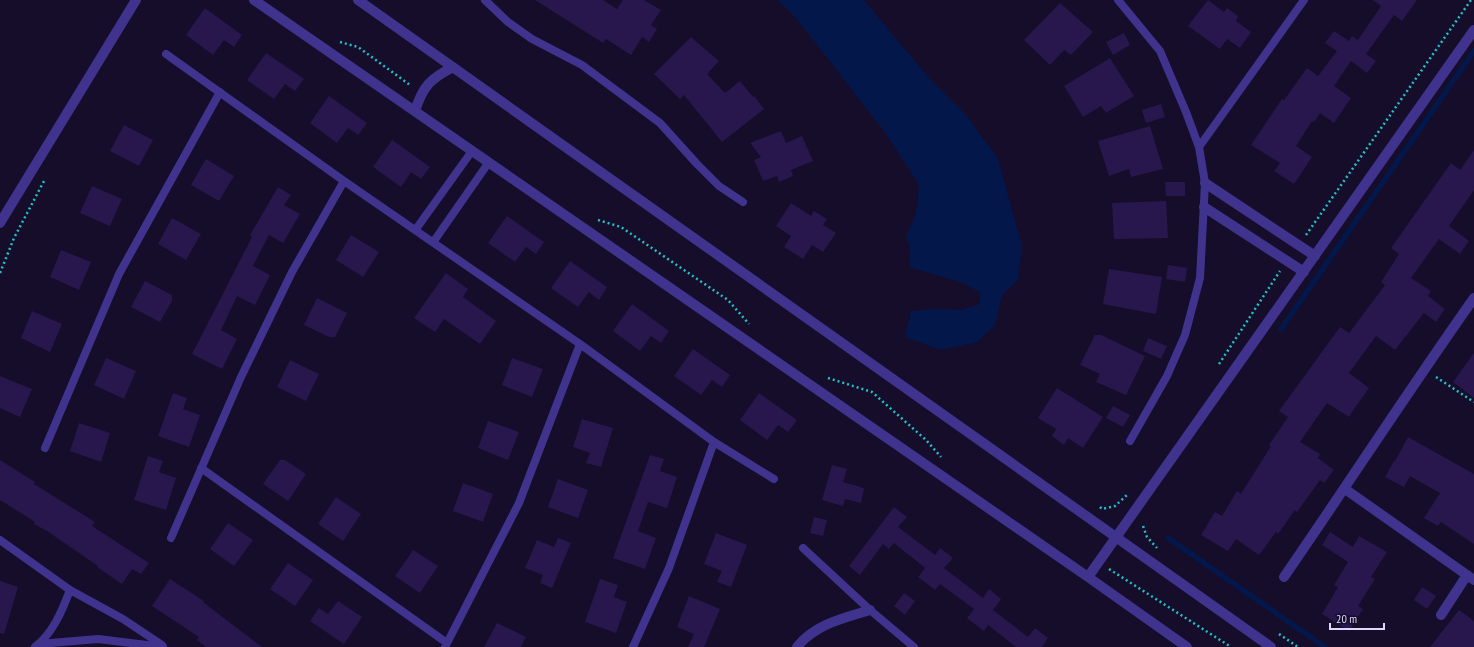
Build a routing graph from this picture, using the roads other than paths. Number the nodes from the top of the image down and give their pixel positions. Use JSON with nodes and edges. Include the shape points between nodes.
{"nodes":[{"id":1,"x":136,"y":0,"type":"edge"},
{"id":2,"x":254,"y":0,"type":"edge"},
{"id":3,"x":359,"y":0,"type":"edge"},
{"id":4,"x":485,"y":0,"type":"edge"},
{"id":5,"x":1118,"y":0,"type":"edge"},
{"id":6,"x":1304,"y":0,"type":"edge"},
{"id":7,"x":1474,"y":30,"type":"edge"},
{"id":8,"x":166,"y":54,"type":"dead end"},
{"id":9,"x":454,"y":68,"type":"junction"},
{"id":10,"x":220,"y":92,"type":"junction"},
{"id":11,"x":415,"y":111,"type":"junction"},
{"id":12,"x":1199,"y":147,"type":"junction"},
{"id":13,"x":472,"y":151,"type":"junction"},
{"id":14,"x":490,"y":162,"type":"junction"},
{"id":15,"x":344,"y":181,"type":"junction"},
{"id":16,"x":1205,"y":183,"type":"junction"},
{"id":17,"x":743,"y":202,"type":"dead end"},
{"id":18,"x":1204,"y":207,"type":"junction"},
{"id":19,"x":0,"y":223,"type":"edge"},
{"id":20,"x":416,"y":229,"type":"junction"},
{"id":21,"x":434,"y":241,"type":"junction"},
{"id":22,"x":1315,"y":256,"type":"junction"},
{"id":23,"x":1304,"y":272,"type":"junction"},
{"id":24,"x":1474,"y":298,"type":"edge"},
{"id":25,"x":580,"y":344,"type":"junction"},
{"id":26,"x":1130,"y":441,"type":"dead end"},
{"id":27,"x":714,"y":442,"type":"junction"},
{"id":28,"x":45,"y":448,"type":"dead end"},
{"id":29,"x":202,"y":468,"type":"junction"},
{"id":30,"x":774,"y":479,"type":"dead end"},
{"id":31,"x":1345,"y":489,"type":"junction"},
{"id":32,"x":1116,"y":537,"type":"junction"},
{"id":33,"x":171,"y":538,"type":"dead end"},
{"id":34,"x":0,"y":540,"type":"edge"},
{"id":35,"x":803,"y":548,"type":"dead end"},
{"id":36,"x":1088,"y":577,"type":"junction"},
{"id":37,"x":1284,"y":577,"type":"dead end"},
{"id":38,"x":1471,"y":577,"type":"edge"},
{"id":39,"x":70,"y":590,"type":"junction"},
{"id":40,"x":870,"y":610,"type":"junction"},
{"id":41,"x":1441,"y":614,"type":"dead end"},
{"id":42,"x":446,"y":645,"type":"edge"},
{"id":43,"x":37,"y":646,"type":"edge"},
{"id":44,"x":164,"y":647,"type":"edge"},
{"id":45,"x":633,"y":647,"type":"edge"},
{"id":46,"x":797,"y":647,"type":"edge"},
{"id":47,"x":914,"y":647,"type":"edge"},
{"id":48,"x":1187,"y":647,"type":"edge"},
{"id":49,"x":1271,"y":647,"type":"edge"}],
"edges":[{"from":1,"to":19,"type":"street"},
{"from":2,"to":11,"type":"street"},
{"from":3,"to":9,"type":"street"},
{"from":4,"to":17,"type":"lane","via":[[508,22],[532,39],[582,66],[660,123],[719,186]]},
{"from":5,"to":12,"type":"lane","via":[[1160,51]]},
{"from":6,"to":12,"type":"lane"},
{"from":7,"to":22,"type":"street"},
{"from":8,"to":10,"type":"lane"},
{"from":9,"to":11,"type":"street","via":[[437,76],[428,84]]},
{"from":9,"to":32,"type":"street"},
{"from":10,"to":15,"type":"lane"},
{"from":10,"to":28,"type":"lane","via":[[119,274]]},
{"from":11,"to":13,"type":"street"},
{"from":12,"to":16,"type":"lane"},
{"from":13,"to":14,"type":"street"},
{"from":13,"to":20,"type":"lane"},
{"from":14,"to":21,"type":"lane"},
{"from":14,"to":36,"type":"street"},
{"from":15,"to":20,"type":"lane"},
{"from":15,"to":29,"type":"lane","via":[[286,286],[241,377]]},
{"from":16,"to":18,"type":"lane"},
{"from":16,"to":22,"type":"street"},
{"from":18,"to":23,"type":"street"},
{"from":18,"to":26,"type":"lane","via":[[1200,278],[1185,335],[1168,376]]},
{"from":20,"to":21,"type":"lane"},
{"from":21,"to":25,"type":"lane"},
{"from":22,"to":23,"type":"street"},
{"from":23,"to":32,"type":"street"},
{"from":24,"to":31,"type":"street"},
{"from":25,"to":27,"type":"lane"},
{"from":25,"to":42,"type":"lane","via":[[519,503]]},
{"from":27,"to":30,"type":"lane"},
{"from":27,"to":45,"type":"lane","via":[[669,568]]},
{"from":29,"to":33,"type":"lane"},
{"from":29,"to":42,"type":"lane"},
{"from":31,"to":37,"type":"street"},
{"from":31,"to":38,"type":"street"},
{"from":32,"to":36,"type":"street"},
{"from":32,"to":49,"type":"street"},
{"from":34,"to":39,"type":"lane"},
{"from":35,"to":40,"type":"lane"},
{"from":36,"to":48,"type":"street"},
{"from":38,"to":41,"type":"street"},
{"from":39,"to":43,"type":"lane","via":[[52,628]]},
{"from":39,"to":44,"type":"lane","via":[[123,619]]},
{"from":40,"to":46,"type":"street","via":[[831,622],[804,638]]},
{"from":40,"to":47,"type":"lane"},
{"from":43,"to":44,"type":"lane","via":[[98,638]]}]}
